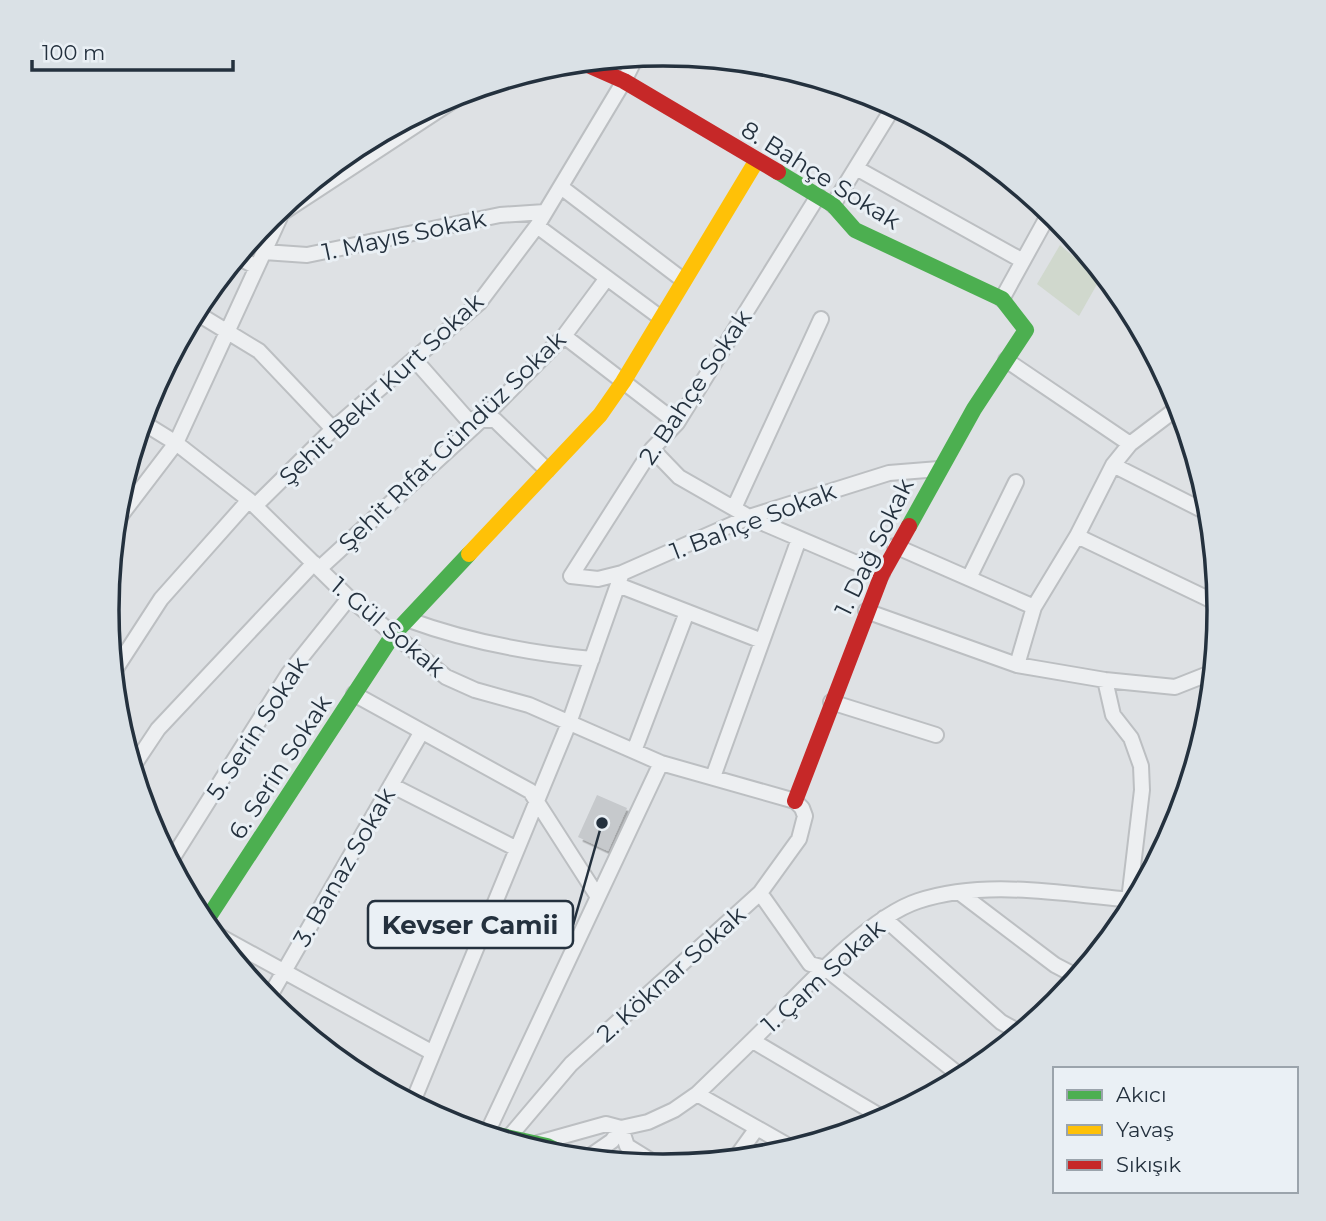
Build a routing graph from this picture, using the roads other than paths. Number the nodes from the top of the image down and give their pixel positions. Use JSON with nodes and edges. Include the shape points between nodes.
{"nodes":[{"id":1,"x":631,"y":68,"type":"edge"},
{"id":2,"x":599,"y":70,"type":"edge"},
{"id":3,"x":624,"y":81,"type":"junction"},
{"id":4,"x":888,"y":116,"type":"edge"},
{"id":5,"x":399,"y":135,"type":"edge"},
{"id":6,"x":757,"y":160,"type":"junction"},
{"id":7,"x":349,"y":167,"type":"edge"},
{"id":8,"x":856,"y":168,"type":"junction"},
{"id":9,"x":561,"y":187,"type":"junction"},
{"id":10,"x":818,"y":196,"type":"junction"},
{"id":11,"x":833,"y":205,"type":"junction"},
{"id":12,"x":545,"y":212,"type":"junction"},
{"id":13,"x":1044,"y":222,"type":"edge"},
{"id":14,"x":537,"y":226,"type":"junction"},
{"id":15,"x":274,"y":231,"type":"edge"},
{"id":16,"x":264,"y":252,"type":"junction"},
{"id":17,"x":246,"y":261,"type":"edge"},
{"id":18,"x":1023,"y":261,"type":"junction"},
{"id":19,"x":257,"y":267,"type":"junction"},
{"id":20,"x":607,"y":278,"type":"junction"},
{"id":21,"x":683,"y":280,"type":"junction"},
{"id":22,"x":1002,"y":299,"type":"junction"},
{"id":23,"x":205,"y":318,"type":"edge"},
{"id":24,"x":661,"y":318,"type":"junction"},
{"id":25,"x":821,"y":319,"type":"dead end"},
{"id":26,"x":1026,"y":330,"type":"joint"},
{"id":27,"x":227,"y":331,"type":"junction"},
{"id":28,"x":564,"y":336,"type":"junction"},
{"id":29,"x":415,"y":360,"type":"junction"},
{"id":30,"x":1006,"y":360,"type":"junction"},
{"id":31,"x":623,"y":382,"type":"junction"},
{"id":32,"x":1170,"y":414,"type":"edge"},
{"id":33,"x":481,"y":419,"type":"junction"},
{"id":34,"x":677,"y":423,"type":"junction"},
{"id":35,"x":151,"y":428,"type":"edge"},
{"id":36,"x":333,"y":429,"type":"junction"},
{"id":37,"x":176,"y":443,"type":"junction"},
{"id":38,"x":1130,"y":444,"type":"junction"},
{"id":39,"x":652,"y":449,"type":"junction"},
{"id":40,"x":1113,"y":465,"type":"junction"},
{"id":41,"x":939,"y":469,"type":"junction"},
{"id":42,"x":547,"y":470,"type":"junction"},
{"id":43,"x":1016,"y":482,"type":"dead end"},
{"id":44,"x":252,"y":503,"type":"junction"},
{"id":45,"x":129,"y":506,"type":"edge"},
{"id":46,"x":734,"y":508,"type":"junction"},
{"id":47,"x":1198,"y":508,"type":"edge"},
{"id":48,"x":749,"y":517,"type":"junction"},
{"id":49,"x":1077,"y":536,"type":"junction"},
{"id":50,"x":799,"y":539,"type":"junction"},
{"id":51,"x":895,"y":546,"type":"junction"},
{"id":52,"x":317,"y":565,"type":"junction"},
{"id":53,"x":882,"y":574,"type":"junction"},
{"id":54,"x":571,"y":576,"type":"joint"},
{"id":55,"x":969,"y":578,"type":"junction"},
{"id":56,"x":620,"y":579,"type":"junction"},
{"id":57,"x":349,"y":598,"type":"junction"},
{"id":58,"x":1207,"y":598,"type":"edge"},
{"id":59,"x":1034,"y":607,"type":"junction"},
{"id":60,"x":866,"y":611,"type":"junction"},
{"id":61,"x":687,"y":612,"type":"junction"},
{"id":62,"x":409,"y":620,"type":"junction"},
{"id":63,"x":393,"y":635,"type":"junction"},
{"id":64,"x":762,"y":641,"type":"junction"},
{"id":65,"x":592,"y":659,"type":"junction"},
{"id":66,"x":122,"y":660,"type":"edge"},
{"id":67,"x":1017,"y":665,"type":"junction"},
{"id":68,"x":1203,"y":676,"type":"edge"},
{"id":69,"x":1105,"y":680,"type":"junction"},
{"id":70,"x":354,"y":694,"type":"junction"},
{"id":71,"x":831,"y":702,"type":"junction"},
{"id":72,"x":569,"y":723,"type":"junction"},
{"id":73,"x":421,"y":733,"type":"junction"},
{"id":74,"x":936,"y":735,"type":"dead end"},
{"id":75,"x":634,"y":751,"type":"junction"},
{"id":76,"x":140,"y":757,"type":"edge"},
{"id":77,"x":661,"y":763,"type":"junction"},
{"id":78,"x":713,"y":777,"type":"junction"},
{"id":79,"x":391,"y":785,"type":"junction"},
{"id":80,"x":795,"y":801,"type":"junction"},
{"id":81,"x":536,"y":803,"type":"junction"},
{"id":82,"x":517,"y":849,"type":"junction"},
{"id":83,"x":176,"y":853,"type":"edge"},
{"id":84,"x":1135,"y":882,"type":"edge"},
{"id":85,"x":760,"y":893,"type":"junction"},
{"id":86,"x":960,"y":893,"type":"junction"},
{"id":87,"x":598,"y":897,"type":"junction"},
{"id":88,"x":1123,"y":901,"type":"edge"},
{"id":89,"x":211,"y":913,"type":"edge"},
{"id":90,"x":884,"y":918,"type":"junction"},
{"id":91,"x":232,"y":943,"type":"edge"},
{"id":92,"x":825,"y":968,"type":"junction"},
{"id":93,"x":284,"y":971,"type":"junction"},
{"id":94,"x":1069,"y":972,"type":"edge"},
{"id":95,"x":273,"y":990,"type":"edge"},
{"id":96,"x":1012,"y":1028,"type":"edge"},
{"id":97,"x":752,"y":1041,"type":"junction"},
{"id":98,"x":433,"y":1053,"type":"junction"},
{"id":99,"x":953,"y":1070,"type":"edge"},
{"id":100,"x":697,"y":1094,"type":"junction"},
{"id":101,"x":416,"y":1095,"type":"edge"},
{"id":102,"x":873,"y":1112,"type":"edge"},
{"id":103,"x":490,"y":1127,"type":"edge"},
{"id":104,"x":621,"y":1128,"type":"junction"},
{"id":105,"x":757,"y":1128,"type":"junction"},
{"id":106,"x":511,"y":1133,"type":"edge"},
{"id":107,"x":545,"y":1141,"type":"edge"},
{"id":108,"x":781,"y":1141,"type":"edge"},
{"id":109,"x":742,"y":1149,"type":"edge"},
{"id":110,"x":598,"y":1151,"type":"edge"},
{"id":111,"x":639,"y":1153,"type":"edge"}],
"edges":[{"from":1,"to":3,"type":"street","name":"Şehit Bekir Kurt Sokak"},
{"from":2,"to":3,"type":"street","name":"8. Bahçe Sokak"},
{"from":3,"to":6,"type":"street","name":"8. Bahçe Sokak"},
{"from":3,"to":9,"type":"street","name":"Şehit Bekir Kurt Sokak"},
{"from":4,"to":8,"type":"street"},
{"from":5,"to":7,"type":"street"},
{"from":6,"to":10,"type":"street","name":"8. Bahçe Sokak"},
{"from":6,"to":21,"type":"street","name":"6. Serin Sokak"},
{"from":8,"to":11,"type":"street"},
{"from":8,"to":18,"type":"street"},
{"from":9,"to":12,"type":"street","name":"Şehit Bekir Kurt Sokak"},
{"from":9,"to":21,"type":"street"},
{"from":10,"to":11,"type":"street","name":"8. Bahçe Sokak"},
{"from":10,"to":34,"type":"street","name":"2. Bahçe Sokak"},
{"from":11,"to":22,"type":"street","name":"8. Bahçe Sokak","via":[[855,230]]},
{"from":12,"to":14,"type":"street","name":"Şehit Bekir Kurt Sokak"},
{"from":12,"to":16,"type":"street","name":"1. Mayıs Sokak","via":[[500,215],[307,255]]},
{"from":13,"to":18,"type":"street"},
{"from":14,"to":20,"type":"street"},
{"from":14,"to":29,"type":"street","name":"Şehit Bekir Kurt Sokak","via":[[479,303]]},
{"from":15,"to":16,"type":"street"},
{"from":16,"to":19,"type":"street"},
{"from":17,"to":19,"type":"street"},
{"from":18,"to":22,"type":"street"},
{"from":19,"to":27,"type":"street"},
{"from":20,"to":24,"type":"street"},
{"from":20,"to":28,"type":"street","name":"Şehit Rıfat Gündüz Sokak"},
{"from":21,"to":24,"type":"street","name":"6. Serin Sokak"},
{"from":22,"to":26,"type":"street","name":"8. Bahçe Sokak"},
{"from":23,"to":27,"type":"street"},
{"from":24,"to":31,"type":"street","name":"6. Serin Sokak"},
{"from":25,"to":46,"type":"street"},
{"from":26,"to":30,"type":"street","name":"1. Dağ Sokak"},
{"from":27,"to":36,"type":"street","via":[[259,351]]},
{"from":27,"to":37,"type":"street"},
{"from":28,"to":31,"type":"street"},
{"from":28,"to":33,"type":"street","name":"Şehit Rıfat Gündüz Sokak"},
{"from":29,"to":33,"type":"street","via":[[467,419]]},
{"from":29,"to":36,"type":"street","name":"Şehit Bekir Kurt Sokak"},
{"from":30,"to":38,"type":"street"},
{"from":30,"to":41,"type":"street","name":"1. Dağ Sokak"},
{"from":31,"to":34,"type":"street"},
{"from":31,"to":42,"type":"street","name":"6. Serin Sokak","via":[[600,415]]},
{"from":32,"to":38,"type":"street"},
{"from":33,"to":42,"type":"street","via":[[495,420]]},
{"from":33,"to":52,"type":"street","name":"Şehit Rıfat Gündüz Sokak"},
{"from":34,"to":39,"type":"street","name":"2. Bahçe Sokak"},
{"from":35,"to":37,"type":"street","name":"1. Gül Sokak"},
{"from":36,"to":44,"type":"street","name":"Şehit Bekir Kurt Sokak"},
{"from":37,"to":44,"type":"street","name":"1. Gül Sokak"},
{"from":37,"to":45,"type":"street"},
{"from":38,"to":40,"type":"street"},
{"from":39,"to":46,"type":"street","via":[[679,477]]},
{"from":39,"to":54,"type":"street","name":"2. Bahçe Sokak"},
{"from":40,"to":47,"type":"street"},
{"from":40,"to":49,"type":"street"},
{"from":41,"to":48,"type":"street","name":"1. Bahçe Sokak","via":[[889,473]]},
{"from":41,"to":51,"type":"street","name":"1. Dağ Sokak"},
{"from":42,"to":62,"type":"street","name":"6. Serin Sokak"},
{"from":43,"to":55,"type":"street"},
{"from":44,"to":52,"type":"street","name":"1. Gül Sokak"},
{"from":44,"to":66,"type":"street","name":"Şehit Bekir Kurt Sokak","via":[[161,598]]},
{"from":46,"to":48,"type":"street"},
{"from":48,"to":50,"type":"street"},
{"from":48,"to":56,"type":"street","name":"1. Bahçe Sokak"},
{"from":49,"to":58,"type":"street"},
{"from":49,"to":59,"type":"street"},
{"from":50,"to":53,"type":"street"},
{"from":50,"to":64,"type":"street"},
{"from":51,"to":53,"type":"street","name":"1. Dağ Sokak"},
{"from":51,"to":55,"type":"street"},
{"from":52,"to":57,"type":"street","name":"1. Gül Sokak"},
{"from":52,"to":76,"type":"street","name":"Şehit Rıfat Gündüz Sokak","via":[[158,729]]},
{"from":53,"to":60,"type":"street","name":"1. Dağ Sokak"},
{"from":54,"to":56,"type":"street","name":"1. Bahçe Sokak"},
{"from":55,"to":59,"type":"street"},
{"from":56,"to":61,"type":"street"},
{"from":56,"to":65,"type":"street"},
{"from":57,"to":63,"type":"street","name":"1. Gül Sokak"},
{"from":57,"to":83,"type":"street","name":"5. Serin Sokak","via":[[289,673]]},
{"from":59,"to":67,"type":"street"},
{"from":60,"to":67,"type":"street"},
{"from":60,"to":71,"type":"street","name":"1. Dağ Sokak"},
{"from":61,"to":64,"type":"street"},
{"from":61,"to":75,"type":"street"},
{"from":62,"to":63,"type":"street","name":"6. Serin Sokak"},
{"from":62,"to":65,"type":"street","via":[[489,645]]},
{"from":63,"to":70,"type":"street","name":"6. Serin Sokak"},
{"from":63,"to":72,"type":"street","name":"1. Gül Sokak","via":[[446,677]]},
{"from":64,"to":78,"type":"street"},
{"from":65,"to":72,"type":"street"},
{"from":67,"to":69,"type":"street"},
{"from":68,"to":69,"type":"street","via":[[1175,687]]},
{"from":69,"to":84,"type":"street","via":[[1113,715],[1131,738],[1141,766]]},
{"from":70,"to":73,"type":"street"},
{"from":70,"to":89,"type":"street","name":"6. Serin Sokak"},
{"from":71,"to":74,"type":"street"},
{"from":71,"to":80,"type":"street","name":"1. Dağ Sokak"},
{"from":72,"to":75,"type":"street","name":"1. Gül Sokak"},
{"from":72,"to":81,"type":"street"},
{"from":73,"to":79,"type":"street","name":"3. Banaz Sokak"},
{"from":73,"to":81,"type":"street","via":[[530,791]]},
{"from":75,"to":77,"type":"street","name":"1. Gül Sokak"},
{"from":77,"to":78,"type":"street","name":"1. Gül Sokak"},
{"from":77,"to":87,"type":"street"},
{"from":78,"to":80,"type":"street","name":"1. Gül Sokak"},
{"from":79,"to":82,"type":"street"},
{"from":79,"to":93,"type":"street","name":"3. Banaz Sokak"},
{"from":80,"to":85,"type":"street","name":"2. Köknar Sokak","via":[[805,816],[799,839]]},
{"from":81,"to":82,"type":"street"},
{"from":81,"to":87,"type":"street"},
{"from":82,"to":98,"type":"street"},
{"from":85,"to":92,"type":"street","via":[[810,964]]},
{"from":85,"to":106,"type":"street","name":"2. Köknar Sokak","via":[[571,1064]]},
{"from":86,"to":88,"type":"street","name":"1. Çam Sokak","via":[[1007,888]]},
{"from":86,"to":90,"type":"street","name":"1. Çam Sokak","via":[[917,901]]},
{"from":86,"to":94,"type":"street"},
{"from":87,"to":103,"type":"street"},
{"from":90,"to":92,"type":"street","name":"1. Çam Sokak"},
{"from":90,"to":96,"type":"street"},
{"from":91,"to":93,"type":"street"},
{"from":92,"to":97,"type":"street","name":"1. Çam Sokak"},
{"from":92,"to":99,"type":"street"},
{"from":93,"to":95,"type":"street","name":"3. Banaz Sokak"},
{"from":93,"to":98,"type":"street"},
{"from":97,"to":100,"type":"street","name":"1. Çam Sokak"},
{"from":97,"to":102,"type":"street"},
{"from":98,"to":101,"type":"street"},
{"from":100,"to":104,"type":"street","name":"1. Çam Sokak","via":[[648,1122]]},
{"from":100,"to":105,"type":"street"},
{"from":104,"to":107,"type":"street","name":"1. Çam Sokak","via":[[606,1124]]},
{"from":104,"to":110,"type":"street"},
{"from":104,"to":111,"type":"street","via":[[627,1146]]},
{"from":105,"to":108,"type":"street"},
{"from":105,"to":109,"type":"street"}]}
